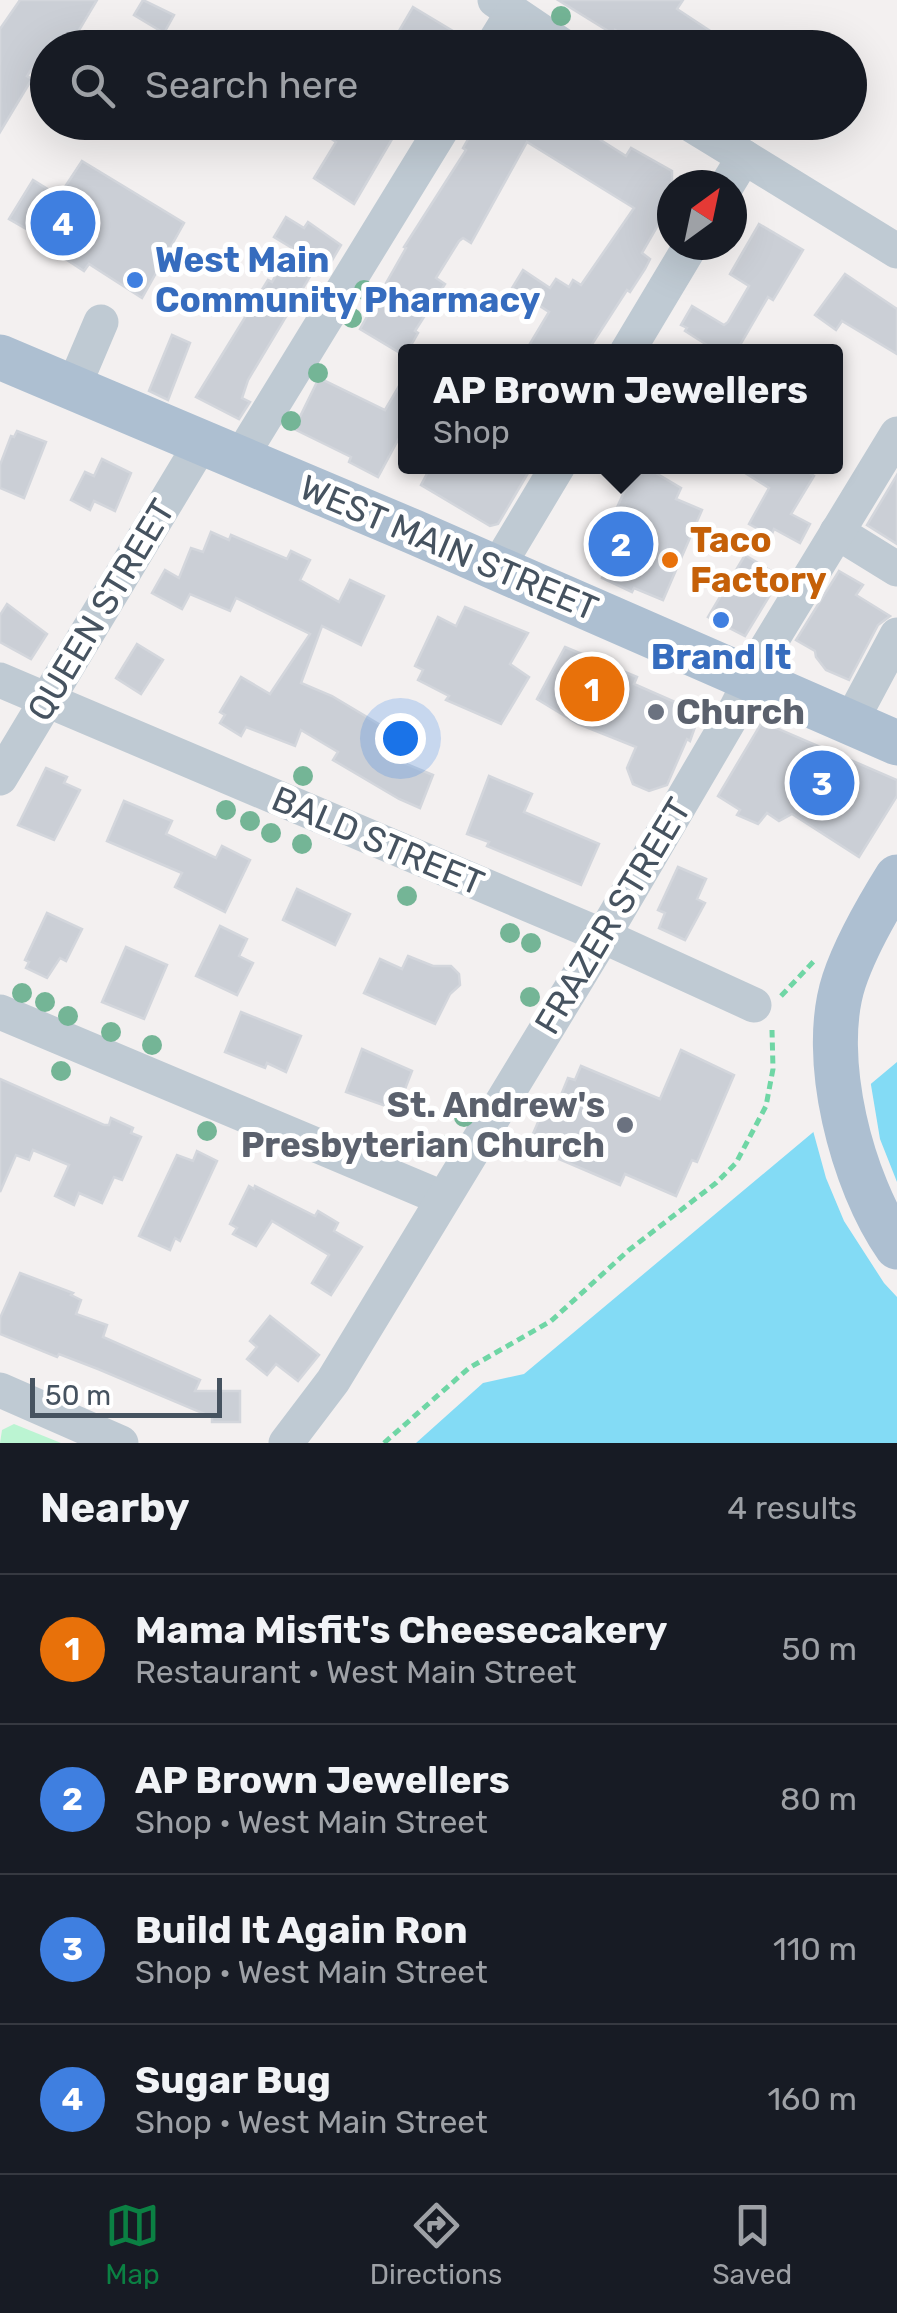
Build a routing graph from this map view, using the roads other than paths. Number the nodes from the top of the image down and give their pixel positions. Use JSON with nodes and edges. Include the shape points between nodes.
{"nodes":[{"id":1,"x":503,"y":7,"type":"edge"},
{"id":2,"x":538,"y":30,"type":"edge"},
{"id":3,"x":434,"y":140,"type":"edge"},
{"id":4,"x":706,"y":140,"type":"edge"},
{"id":5,"x":735,"y":170,"type":"edge"},
{"id":6,"x":747,"y":176,"type":"edge"},
{"id":7,"x":897,"y":251,"type":"edge"},
{"id":8,"x":682,"y":260,"type":"edge"},
{"id":9,"x":101,"y":322,"type":"dead end"},
{"id":10,"x":632,"y":344,"type":"edge"},
{"id":11,"x":0,"y":357,"type":"edge"},
{"id":12,"x":73,"y":388,"type":"junction"},
{"id":13,"x":897,"y":434,"type":"edge"},
{"id":14,"x":221,"y":450,"type":"junction"},
{"id":15,"x":553,"y":474,"type":"edge"},
{"id":16,"x":838,"y":532,"type":"junction"},
{"id":17,"x":497,"y":568,"type":"junction"},
{"id":18,"x":897,"y":569,"type":"edge"},
{"id":19,"x":897,"y":635,"type":"edge"},
{"id":20,"x":0,"y":680,"type":"edge"},
{"id":21,"x":750,"y":681,"type":"junction"},
{"id":22,"x":47,"y":700,"type":"junction"},
{"id":23,"x":850,"y":723,"type":"junction"},
{"id":24,"x":897,"y":742,"type":"edge"},
{"id":25,"x":0,"y":778,"type":"edge"},
{"id":26,"x":897,"y":878,"type":"edge"},
{"id":27,"x":603,"y":936,"type":"junction"},
{"id":28,"x":767,"y":1011,"type":"road end"},
{"id":29,"x":0,"y":1012,"type":"edge"},
{"id":30,"x":442,"y":1198,"type":"junction"},
{"id":31,"x":897,"y":1247,"type":"edge"},
{"id":32,"x":0,"y":1390,"type":"edge"},
{"id":33,"x":120,"y":1443,"type":"edge"},
{"id":34,"x":286,"y":1443,"type":"edge"}],
"edges":[{"from":1,"to":2,"type":"street"},
{"from":3,"to":14,"type":"street","name":"QUEEN STREET"},
{"from":4,"to":5,"type":"street"},
{"from":6,"to":7,"type":"street"},
{"from":8,"to":10,"type":"street"},
{"from":9,"to":12,"type":"street"},
{"from":11,"to":12,"type":"main road","name":"WEST MAIN STREET"},
{"from":12,"to":14,"type":"main road","name":"WEST MAIN STREET"},
{"from":13,"to":16,"type":"street","name":"FRAZER STREET"},
{"from":14,"to":17,"type":"main road","name":"WEST MAIN STREET"},
{"from":14,"to":22,"type":"street","name":"QUEEN STREET"},
{"from":15,"to":17,"type":"street"},
{"from":16,"to":18,"type":"street"},
{"from":16,"to":21,"type":"street","name":"FRAZER STREET"},
{"from":17,"to":21,"type":"main road","name":"WEST MAIN STREET"},
{"from":19,"to":23,"type":"street"},
{"from":20,"to":22,"type":"street","name":"BALD STREET"},
{"from":21,"to":23,"type":"main road","name":"WEST MAIN STREET"},
{"from":21,"to":27,"type":"street","name":"FRAZER STREET"},
{"from":22,"to":25,"type":"street","name":"QUEEN STREET"},
{"from":22,"to":27,"type":"street","name":"BALD STREET"},
{"from":23,"to":24,"type":"main road","name":"WEST MAIN STREET"},
{"from":26,"to":31,"type":"main road","via":[[843,982],[837,1040],[849,1147]]},
{"from":27,"to":28,"type":"street","name":"BALD STREET"},
{"from":27,"to":30,"type":"street","name":"FRAZER STREET"},
{"from":29,"to":30,"type":"street"},
{"from":30,"to":34,"type":"street","name":"FRAZER STREET","via":[[332,1382]]},
{"from":32,"to":33,"type":"street"}]}
